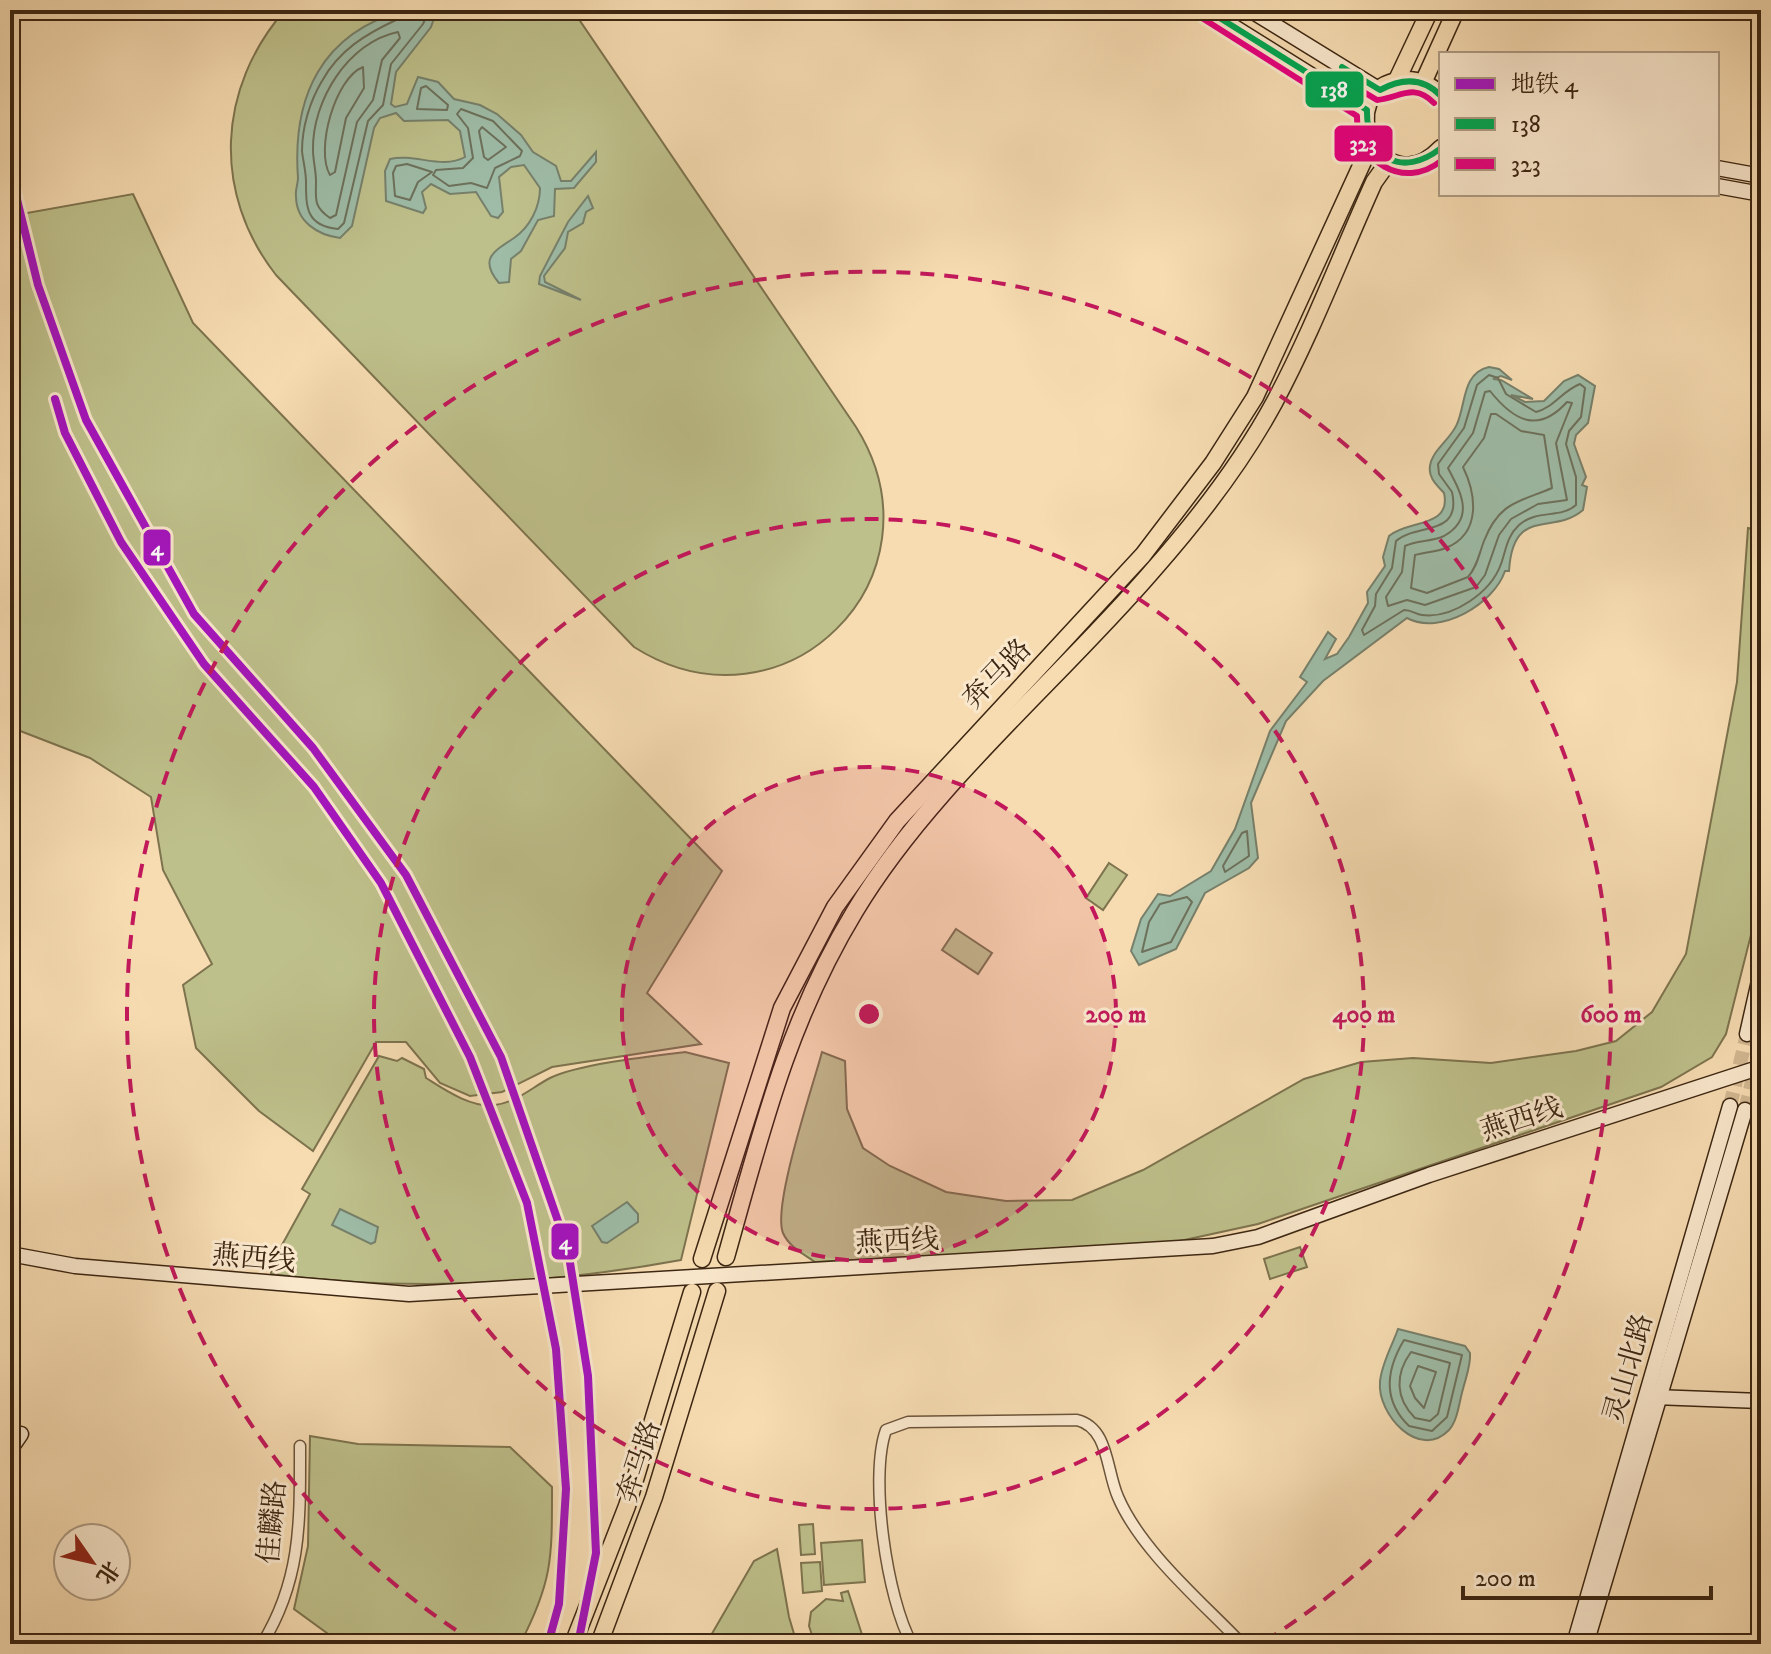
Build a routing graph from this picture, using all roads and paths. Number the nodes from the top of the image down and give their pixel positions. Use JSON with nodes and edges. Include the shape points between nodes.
{"nodes":[{"id":1,"x":1207,"y":10,"type":"edge"},
{"id":2,"x":1250,"y":10,"type":"edge"},
{"id":3,"x":1430,"y":10,"type":"edge"},
{"id":4,"x":1456,"y":10,"type":"edge"},
{"id":5,"x":1396,"y":82,"type":"junction"},
{"id":6,"x":1423,"y":83,"type":"junction"},
{"id":7,"x":1380,"y":90,"type":"junction"},
{"id":8,"x":1439,"y":95,"type":"edge"},
{"id":9,"x":1367,"y":110,"type":"junction"},
{"id":10,"x":1371,"y":144,"type":"junction"},
{"id":11,"x":1439,"y":149,"type":"edge"},
{"id":12,"x":1389,"y":161,"type":"junction"},
{"id":13,"x":1719,"y":168,"type":"edge"},
{"id":14,"x":1761,"y":176,"type":"edge"},
{"id":15,"x":1719,"y":186,"type":"edge"},
{"id":16,"x":1761,"y":194,"type":"edge"},
{"id":17,"x":1761,"y":972,"type":"edge"},
{"id":18,"x":1747,"y":1034,"type":"tunnel mouth"},
{"id":19,"x":1761,"y":1067,"type":"edge"},
{"id":20,"x":1737,"y":1108,"type":"tunnel mouth"},
{"id":21,"x":10,"y":1254,"type":"edge"},
{"id":22,"x":726,"y":1257,"type":"dead end"},
{"id":23,"x":702,"y":1259,"type":"dead end"},
{"id":24,"x":717,"y":1291,"type":"dead end"},
{"id":25,"x":692,"y":1292,"type":"dead end"},
{"id":26,"x":1653,"y":1397,"type":"junction"},
{"id":27,"x":1761,"y":1401,"type":"edge"},
{"id":28,"x":21,"y":1434,"type":"dead end"},
{"id":29,"x":300,"y":1446,"type":"dead end"},
{"id":30,"x":10,"y":1450,"type":"edge"},
{"id":31,"x":262,"y":1644,"type":"edge"},
{"id":32,"x":573,"y":1644,"type":"edge"},
{"id":33,"x":599,"y":1644,"type":"edge"},
{"id":34,"x":912,"y":1644,"type":"edge"},
{"id":35,"x":1242,"y":1644,"type":"edge"},
{"id":36,"x":1574,"y":1644,"type":"edge"},
{"id":37,"x":1586,"y":1644,"type":"edge"}],
"edges":[{"from":1,"to":9,"type":"main road"},
{"from":2,"to":7,"type":"main road"},
{"from":3,"to":5,"type":"main road"},
{"from":4,"to":6,"type":"main road"},
{"from":5,"to":6,"type":"main road"},
{"from":5,"to":7,"type":"main road"},
{"from":6,"to":8,"type":"main road"},
{"from":7,"to":9,"type":"main road"},
{"from":9,"to":10,"type":"main road"},
{"from":10,"to":12,"type":"main road"},
{"from":10,"to":23,"type":"main road","name":"奔马路","via":[[1255,397],[1213,463],[1143,555],[897,821],[835,907],[782,1008]]},
{"from":11,"to":12,"type":"main road","via":[[1420,163]]},
{"from":12,"to":22,"type":"main road","name":"奔马路","via":[[1374,182],[1273,405],[1223,480],[1154,569],[916,829],[856,909],[781,1062]]},
{"from":13,"to":14,"type":"main road"},
{"from":15,"to":16,"type":"main road"},
{"from":17,"to":18,"type":"main road"},
{"from":19,"to":21,"type":"main road","name":"燕西线","via":[[1429,1175],[1271,1233],[1213,1246],[409,1294],[90,1268]]},
{"from":20,"to":26,"type":"main road","name":"灵山北路"},
{"from":24,"to":33,"type":"main road","name":"奔马路","via":[[654,1497]]},
{"from":25,"to":32,"type":"main road","name":"奔马路","via":[[627,1506]]},
{"from":26,"to":27,"type":"main road"},
{"from":26,"to":36,"type":"main road","name":"灵山北路"},
{"from":26,"to":37,"type":"main road","name":"灵山北路"},
{"from":28,"to":30,"type":"main road"},
{"from":29,"to":31,"type":"street","name":"佳麟路","via":[[300,1539],[286,1600]]},
{"from":34,"to":35,"type":"street","via":[[885,1557],[886,1430],[908,1422],[1077,1420],[1101,1437],[1110,1476],[1131,1522]]}]}
